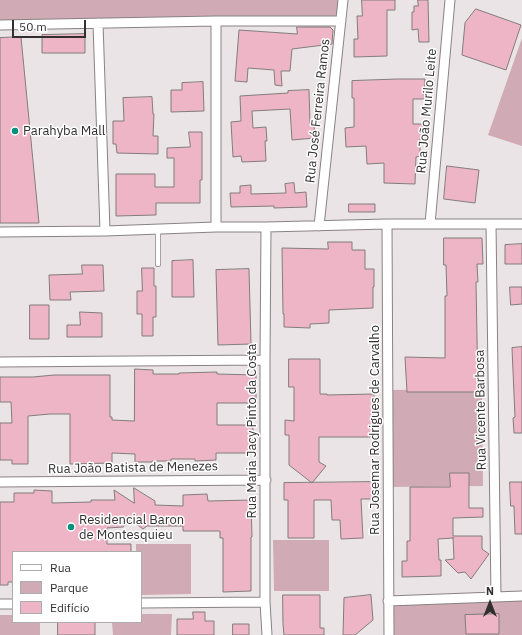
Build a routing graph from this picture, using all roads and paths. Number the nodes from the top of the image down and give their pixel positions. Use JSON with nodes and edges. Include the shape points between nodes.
{"nodes":[{"id":1,"x":343,"y":0,"type":"edge"},
{"id":2,"x":450,"y":0,"type":"edge"},
{"id":3,"x":216,"y":21,"type":"junction"},
{"id":4,"x":341,"y":21,"type":"junction"},
{"id":5,"x":98,"y":23,"type":"junction"},
{"id":6,"x":0,"y":25,"type":"edge"},
{"id":7,"x":387,"y":224,"type":"junction"},
{"id":8,"x":430,"y":224,"type":"junction"},
{"id":9,"x":492,"y":224,"type":"junction"},
{"id":10,"x":522,"y":224,"type":"edge"},
{"id":11,"x":216,"y":226,"type":"junction"},
{"id":12,"x":319,"y":226,"type":"junction"},
{"id":13,"x":266,"y":227,"type":"junction"},
{"id":14,"x":158,"y":229,"type":"junction"},
{"id":15,"x":106,"y":231,"type":"junction"},
{"id":16,"x":0,"y":232,"type":"edge"},
{"id":17,"x":158,"y":264,"type":"dead end"},
{"id":18,"x":265,"y":360,"type":"junction"},
{"id":19,"x":0,"y":362,"type":"edge"},
{"id":20,"x":266,"y":480,"type":"junction"},
{"id":21,"x":0,"y":482,"type":"edge"},
{"id":22,"x":522,"y":596,"type":"edge"},
{"id":23,"x":496,"y":597,"type":"junction"},
{"id":24,"x":388,"y":601,"type":"junction"},
{"id":25,"x":265,"y":602,"type":"junction"},
{"id":26,"x":142,"y":603,"type":"edge"},
{"id":27,"x":0,"y":604,"type":"edge"},
{"id":28,"x":12,"y":604,"type":"edge"},
{"id":29,"x":267,"y":635,"type":"edge"},
{"id":30,"x":389,"y":635,"type":"edge"}],
"edges":[{"from":1,"to":4,"type":"street","name":"Rua José Ferreira Ramos"},
{"from":2,"to":8,"type":"street","name":"Rua João Murilo Leite"},
{"from":3,"to":4,"type":"street"},
{"from":3,"to":5,"type":"street"},
{"from":3,"to":11,"type":"street"},
{"from":4,"to":12,"type":"street","name":"Rua José Ferreira Ramos"},
{"from":5,"to":6,"type":"street"},
{"from":5,"to":15,"type":"street"},
{"from":7,"to":8,"type":"street"},
{"from":7,"to":12,"type":"street"},
{"from":7,"to":24,"type":"street","name":"Rua Josemar Rodrigues de Carvalho"},
{"from":8,"to":9,"type":"street"},
{"from":9,"to":10,"type":"street"},
{"from":9,"to":23,"type":"street","name":"Rua Vicente Barbosa"},
{"from":11,"to":13,"type":"street"},
{"from":11,"to":14,"type":"street"},
{"from":12,"to":13,"type":"street"},
{"from":13,"to":18,"type":"street","name":"Rua Maria Jacy Pinto da Costa"},
{"from":14,"to":15,"type":"street"},
{"from":14,"to":17,"type":"lane"},
{"from":15,"to":16,"type":"street"},
{"from":18,"to":19,"type":"street"},
{"from":18,"to":20,"type":"street","name":"Rua Maria Jacy Pinto da Costa"},
{"from":20,"to":21,"type":"street","name":"Rua João Batista de Menezes"},
{"from":20,"to":25,"type":"street","name":"Rua Maria Jacy Pinto da Costa"},
{"from":22,"to":23,"type":"street"},
{"from":23,"to":24,"type":"street"},
{"from":24,"to":30,"type":"street","name":"Rua Josemar Rodrigues de Carvalho"},
{"from":25,"to":26,"type":"street"},
{"from":25,"to":29,"type":"street","name":"Rua Maria Jacy Pinto da Costa"},
{"from":27,"to":28,"type":"street"}]}
